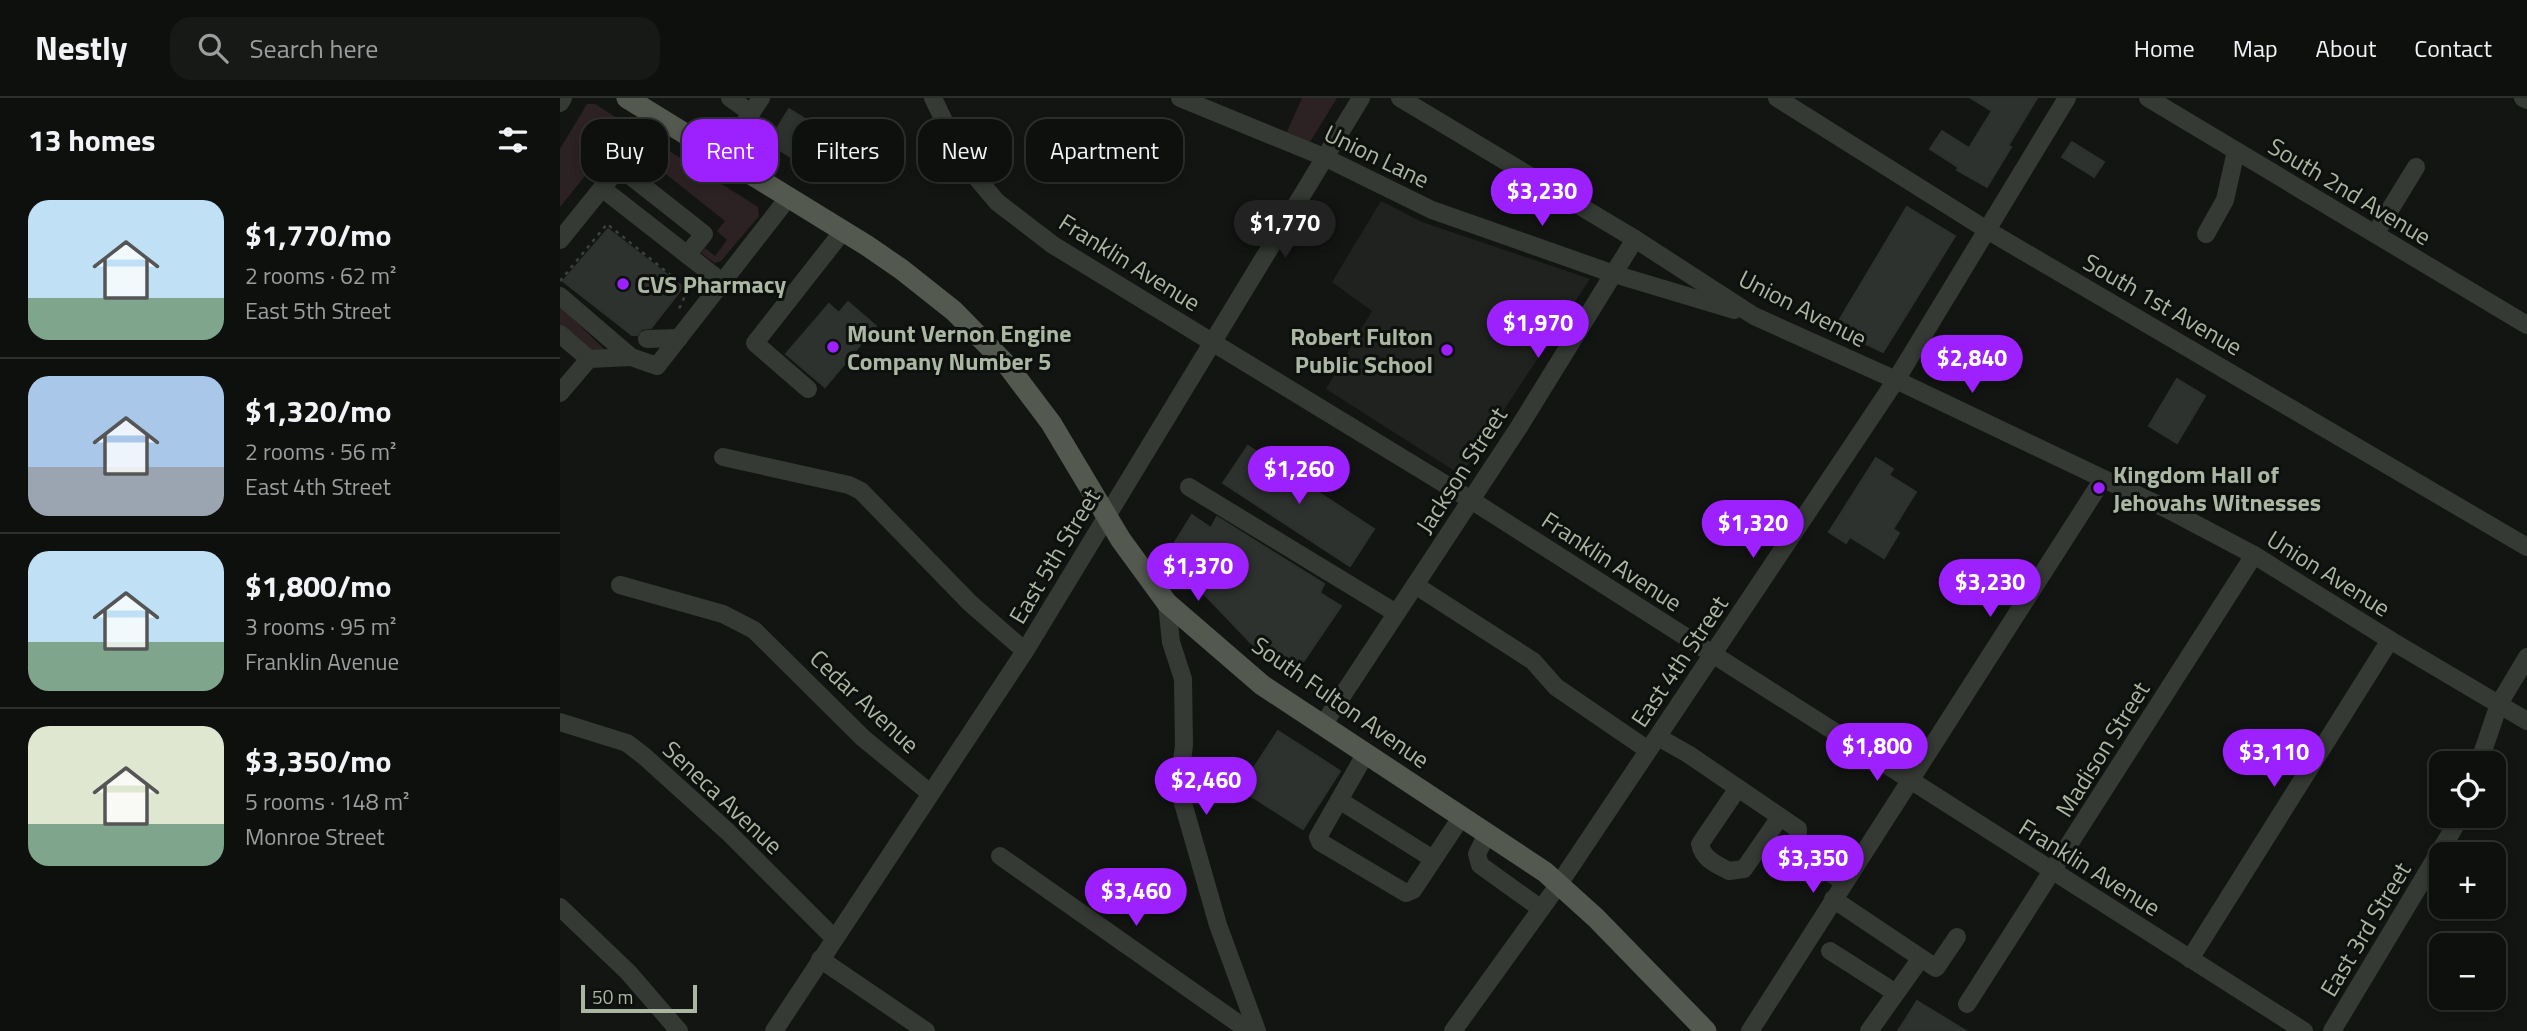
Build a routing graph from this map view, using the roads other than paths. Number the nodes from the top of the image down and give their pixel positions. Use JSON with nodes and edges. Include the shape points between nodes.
{"nodes":[{"id":1,"x":563,"y":98,"type":"edge"},
{"id":2,"x":627,"y":98,"type":"edge"},
{"id":3,"x":730,"y":98,"type":"edge"},
{"id":4,"x":933,"y":98,"type":"edge"},
{"id":5,"x":1180,"y":98,"type":"edge"},
{"id":6,"x":1361,"y":98,"type":"edge"},
{"id":7,"x":1400,"y":98,"type":"edge"},
{"id":8,"x":1777,"y":98,"type":"edge"},
{"id":9,"x":2067,"y":98,"type":"edge"},
{"id":10,"x":2148,"y":98,"type":"edge"},
{"id":11,"x":560,"y":103,"type":"edge"},
{"id":12,"x":756,"y":105,"type":"edge"},
{"id":13,"x":682,"y":132,"type":"edge"},
{"id":14,"x":2236,"y":151,"type":"junction"},
{"id":15,"x":1324,"y":157,"type":"junction"},
{"id":16,"x":2416,"y":167,"type":"dead end"},
{"id":17,"x":762,"y":182,"type":"edge"},
{"id":18,"x":603,"y":189,"type":"junction"},
{"id":19,"x":788,"y":198,"type":"junction"},
{"id":20,"x":1987,"y":230,"type":"junction"},
{"id":21,"x":843,"y":231,"type":"junction"},
{"id":22,"x":2206,"y":234,"type":"dead end"},
{"id":23,"x":2375,"y":234,"type":"junction"},
{"id":24,"x":1635,"y":239,"type":"junction"},
{"id":25,"x":560,"y":240,"type":"edge"},
{"id":26,"x":688,"y":256,"type":"junction"},
{"id":27,"x":1614,"y":274,"type":"junction"},
{"id":28,"x":722,"y":282,"type":"junction"},
{"id":29,"x":560,"y":296,"type":"edge"},
{"id":30,"x":1754,"y":316,"type":"junction"},
{"id":31,"x":2527,"y":325,"type":"edge"},
{"id":32,"x":560,"y":334,"type":"edge"},
{"id":33,"x":672,"y":338,"type":"junction"},
{"id":34,"x":1213,"y":343,"type":"junction"},
{"id":35,"x":638,"y":346,"type":"junction"},
{"id":36,"x":589,"y":359,"type":"junction"},
{"id":37,"x":1896,"y":380,"type":"junction"},
{"id":38,"x":808,"y":389,"type":"dead end"},
{"id":39,"x":560,"y":393,"type":"edge"},
{"id":40,"x":723,"y":457,"type":"dead end"},
{"id":41,"x":2103,"y":479,"type":"junction"},
{"id":42,"x":1189,"y":487,"type":"dead end"},
{"id":43,"x":1471,"y":500,"type":"junction"},
{"id":44,"x":1107,"y":517,"type":"junction"},
{"id":45,"x":2527,"y":547,"type":"edge"},
{"id":46,"x":2254,"y":555,"type":"junction"},
{"id":47,"x":620,"y":585,"type":"dead end"},
{"id":48,"x":1415,"y":585,"type":"junction"},
{"id":49,"x":1167,"y":603,"type":"junction"},
{"id":50,"x":1396,"y":614,"type":"junction"},
{"id":51,"x":2390,"y":640,"type":"junction"},
{"id":52,"x":1025,"y":651,"type":"junction"},
{"id":53,"x":1713,"y":654,"type":"junction"},
{"id":54,"x":2527,"y":657,"type":"edge"},
{"id":55,"x":2499,"y":704,"type":"junction"},
{"id":56,"x":2527,"y":721,"type":"edge"},
{"id":57,"x":560,"y":722,"type":"edge"},
{"id":58,"x":1323,"y":725,"type":"junction"},
{"id":59,"x":1653,"y":743,"type":"junction"},
{"id":60,"x":2483,"y":751,"type":"edge"},
{"id":61,"x":1366,"y":753,"type":"junction"},
{"id":62,"x":1909,"y":780,"type":"junction"},
{"id":63,"x":1738,"y":788,"type":"junction"},
{"id":64,"x":930,"y":793,"type":"junction"},
{"id":65,"x":1339,"y":800,"type":"junction"},
{"id":66,"x":1462,"y":816,"type":"junction"},
{"id":67,"x":1780,"y":817,"type":"junction"},
{"id":68,"x":2454,"y":828,"type":"edge"},
{"id":69,"x":1487,"y":834,"type":"junction"},
{"id":70,"x":1000,"y":856,"type":"dead end"},
{"id":71,"x":1433,"y":859,"type":"junction"},
{"id":72,"x":2053,"y":872,"type":"junction"},
{"id":73,"x":1844,"y":882,"type":"junction"},
{"id":74,"x":1559,"y":884,"type":"junction"},
{"id":75,"x":1833,"y":899,"type":"junction"},
{"id":76,"x":560,"y":907,"type":"edge"},
{"id":77,"x":1540,"y":908,"type":"junction"},
{"id":78,"x":1957,"y":937,"type":"dead end"},
{"id":79,"x":834,"y":938,"type":"junction"},
{"id":80,"x":1830,"y":951,"type":"dead end"},
{"id":81,"x":1921,"y":958,"type":"junction"},
{"id":82,"x":820,"y":959,"type":"junction"},
{"id":83,"x":2190,"y":959,"type":"junction"},
{"id":84,"x":1896,"y":993,"type":"junction"},
{"id":85,"x":1967,"y":1004,"type":"dead end"},
{"id":86,"x":679,"y":1031,"type":"edge"},
{"id":87,"x":774,"y":1031,"type":"edge"},
{"id":88,"x":926,"y":1031,"type":"edge"},
{"id":89,"x":1249,"y":1031,"type":"edge"},
{"id":90,"x":1257,"y":1031,"type":"edge"},
{"id":91,"x":1453,"y":1031,"type":"edge"},
{"id":92,"x":1706,"y":1031,"type":"edge"},
{"id":93,"x":1750,"y":1031,"type":"edge"},
{"id":94,"x":1869,"y":1031,"type":"edge"},
{"id":95,"x":2304,"y":1031,"type":"edge"},
{"id":96,"x":2332,"y":1031,"type":"edge"}],
"edges":[{"from":1,"to":11,"type":"street"},
{"from":2,"to":13,"type":"main road","name":"South Fulton Avenue"},
{"from":3,"to":12,"type":"street"},
{"from":4,"to":34,"type":"street","name":"Franklin Avenue","via":[[964,163],[997,202],[1053,244]]},
{"from":5,"to":15,"type":"street","name":"Union Lane"},
{"from":6,"to":15,"type":"street","name":"East 5th Street"},
{"from":7,"to":24,"type":"street","name":"Union Avenue"},
{"from":8,"to":20,"type":"street","name":"South 1st Avenue"},
{"from":9,"to":20,"type":"street","name":"East 4th Street"},
{"from":10,"to":14,"type":"street","name":"South 2nd Avenue"},
{"from":14,"to":22,"type":"street","via":[[2225,200]]},
{"from":14,"to":23,"type":"street","name":"South 2nd Avenue"},
{"from":15,"to":27,"type":"street","name":"Union Lane","via":[[1432,210]]},
{"from":15,"to":34,"type":"street","name":"East 5th Street"},
{"from":16,"to":23,"type":"street"},
{"from":17,"to":19,"type":"main road","name":"South Fulton Avenue"},
{"from":18,"to":25,"type":"street"},
{"from":18,"to":26,"type":"street"},
{"from":18,"to":26,"type":"street","via":[[620,167],[704,233]]},
{"from":19,"to":21,"type":"main road","name":"South Fulton Avenue"},
{"from":19,"to":28,"type":"street"},
{"from":20,"to":37,"type":"street","name":"East 4th Street"},
{"from":20,"to":45,"type":"street","name":"South 1st Avenue"},
{"from":21,"to":38,"type":"street","via":[[755,343]]},
{"from":21,"to":44,"type":"main road","name":"South Fulton Avenue","via":[[954,311],[1008,366],[1051,423]]},
{"from":23,"to":31,"type":"street","name":"South 2nd Avenue"},
{"from":24,"to":27,"type":"street","name":"Jackson Street"},
{"from":24,"to":30,"type":"street","name":"Union Avenue"},
{"from":26,"to":28,"type":"street"},
{"from":27,"to":30,"type":"street","name":"Union Lane"},
{"from":27,"to":43,"type":"street","name":"Jackson Street"},
{"from":28,"to":33,"type":"street"},
{"from":29,"to":35,"type":"street"},
{"from":30,"to":37,"type":"street","name":"Union Avenue"},
{"from":32,"to":36,"type":"street"},
{"from":33,"to":35,"type":"street"},
{"from":33,"to":35,"type":"street","via":[[657,366]]},
{"from":34,"to":43,"type":"street","name":"Franklin Avenue"},
{"from":34,"to":44,"type":"street","name":"East 5th Street"},
{"from":35,"to":36,"type":"street"},
{"from":36,"to":39,"type":"street"},
{"from":37,"to":41,"type":"street","name":"Union Avenue"},
{"from":37,"to":53,"type":"street","name":"East 4th Street"},
{"from":40,"to":52,"type":"street","via":[[861,491],[970,603]]},
{"from":41,"to":46,"type":"street","name":"Union Avenue"},
{"from":41,"to":62,"type":"street"},
{"from":42,"to":50,"type":"street"},
{"from":43,"to":48,"type":"street","name":"Jackson Street"},
{"from":43,"to":53,"type":"street","name":"Franklin Avenue"},
{"from":44,"to":49,"type":"main road","name":"South Fulton Avenue"},
{"from":44,"to":52,"type":"street","name":"East 5th Street"},
{"from":46,"to":51,"type":"street","name":"Union Avenue"},
{"from":46,"to":72,"type":"street","name":"Madison Street"},
{"from":47,"to":64,"type":"street","name":"Cedar Avenue","via":[[723,614],[754,630],[863,738]]},
{"from":48,"to":50,"type":"street","name":"Jackson Street"},
{"from":48,"to":59,"type":"street","via":[[1533,661],[1556,687]]},
{"from":49,"to":58,"type":"main road","name":"South Fulton Avenue","via":[[1262,685]]},
{"from":49,"to":90,"type":"street","via":[[1171,642],[1183,679],[1183,803],[1218,925]]},
{"from":50,"to":58,"type":"street","name":"Jackson Street"},
{"from":51,"to":55,"type":"street","name":"Union Avenue"},
{"from":51,"to":83,"type":"street"},
{"from":52,"to":64,"type":"street","name":"East 5th Street"},
{"from":53,"to":59,"type":"street","name":"East 4th Street"},
{"from":53,"to":62,"type":"street","name":"Franklin Avenue"},
{"from":54,"to":55,"type":"street"},
{"from":55,"to":56,"type":"street","name":"Union Avenue"},
{"from":55,"to":60,"type":"street"},
{"from":57,"to":79,"type":"street","name":"Seneca Avenue","via":[[627,743],[644,756]]},
{"from":58,"to":61,"type":"main road","name":"South Fulton Avenue"},
{"from":59,"to":63,"type":"street","via":[[1688,754]]},
{"from":59,"to":74,"type":"street","name":"East 4th Street"},
{"from":61,"to":65,"type":"street"},
{"from":61,"to":66,"type":"main road","name":"South Fulton Avenue"},
{"from":62,"to":72,"type":"street","name":"Franklin Avenue"},
{"from":62,"to":73,"type":"street"},
{"from":63,"to":67,"type":"street"},
{"from":63,"to":67,"type":"street","via":[[1700,844],[1707,859],[1729,872],[1744,869]]},
{"from":64,"to":79,"type":"street","name":"East 5th Street"},
{"from":65,"to":71,"type":"street"},
{"from":65,"to":71,"type":"street","via":[[1318,837],[1320,842],[1406,893],[1413,890]]},
{"from":66,"to":69,"type":"main road","name":"South Fulton Avenue"},
{"from":66,"to":71,"type":"street"},
{"from":67,"to":73,"type":"street","via":[[1798,829],[1797,852]]},
{"from":68,"to":96,"type":"street","name":"East 3rd Street"},
{"from":69,"to":74,"type":"main road","name":"South Fulton Avenue"},
{"from":69,"to":77,"type":"street","via":[[1477,854],[1480,865]]},
{"from":70,"to":89,"type":"street"},
{"from":72,"to":83,"type":"street","name":"Franklin Avenue"},
{"from":72,"to":85,"type":"street","name":"Madison Street"},
{"from":73,"to":75,"type":"street"},
{"from":74,"to":77,"type":"street","name":"East 4th Street"},
{"from":74,"to":92,"type":"main road","name":"South Fulton Avenue"},
{"from":75,"to":81,"type":"street"},
{"from":75,"to":93,"type":"street"},
{"from":76,"to":86,"type":"street","via":[[628,972]]},
{"from":77,"to":91,"type":"street","name":"East 4th Street"},
{"from":78,"to":81,"type":"street","via":[[1936,968]]},
{"from":79,"to":82,"type":"street","name":"East 5th Street"},
{"from":80,"to":84,"type":"street"},
{"from":81,"to":84,"type":"street"},
{"from":82,"to":87,"type":"street","name":"East 5th Street"},
{"from":82,"to":88,"type":"street"},
{"from":83,"to":95,"type":"street","name":"Franklin Avenue"},
{"from":84,"to":94,"type":"street"}]}
